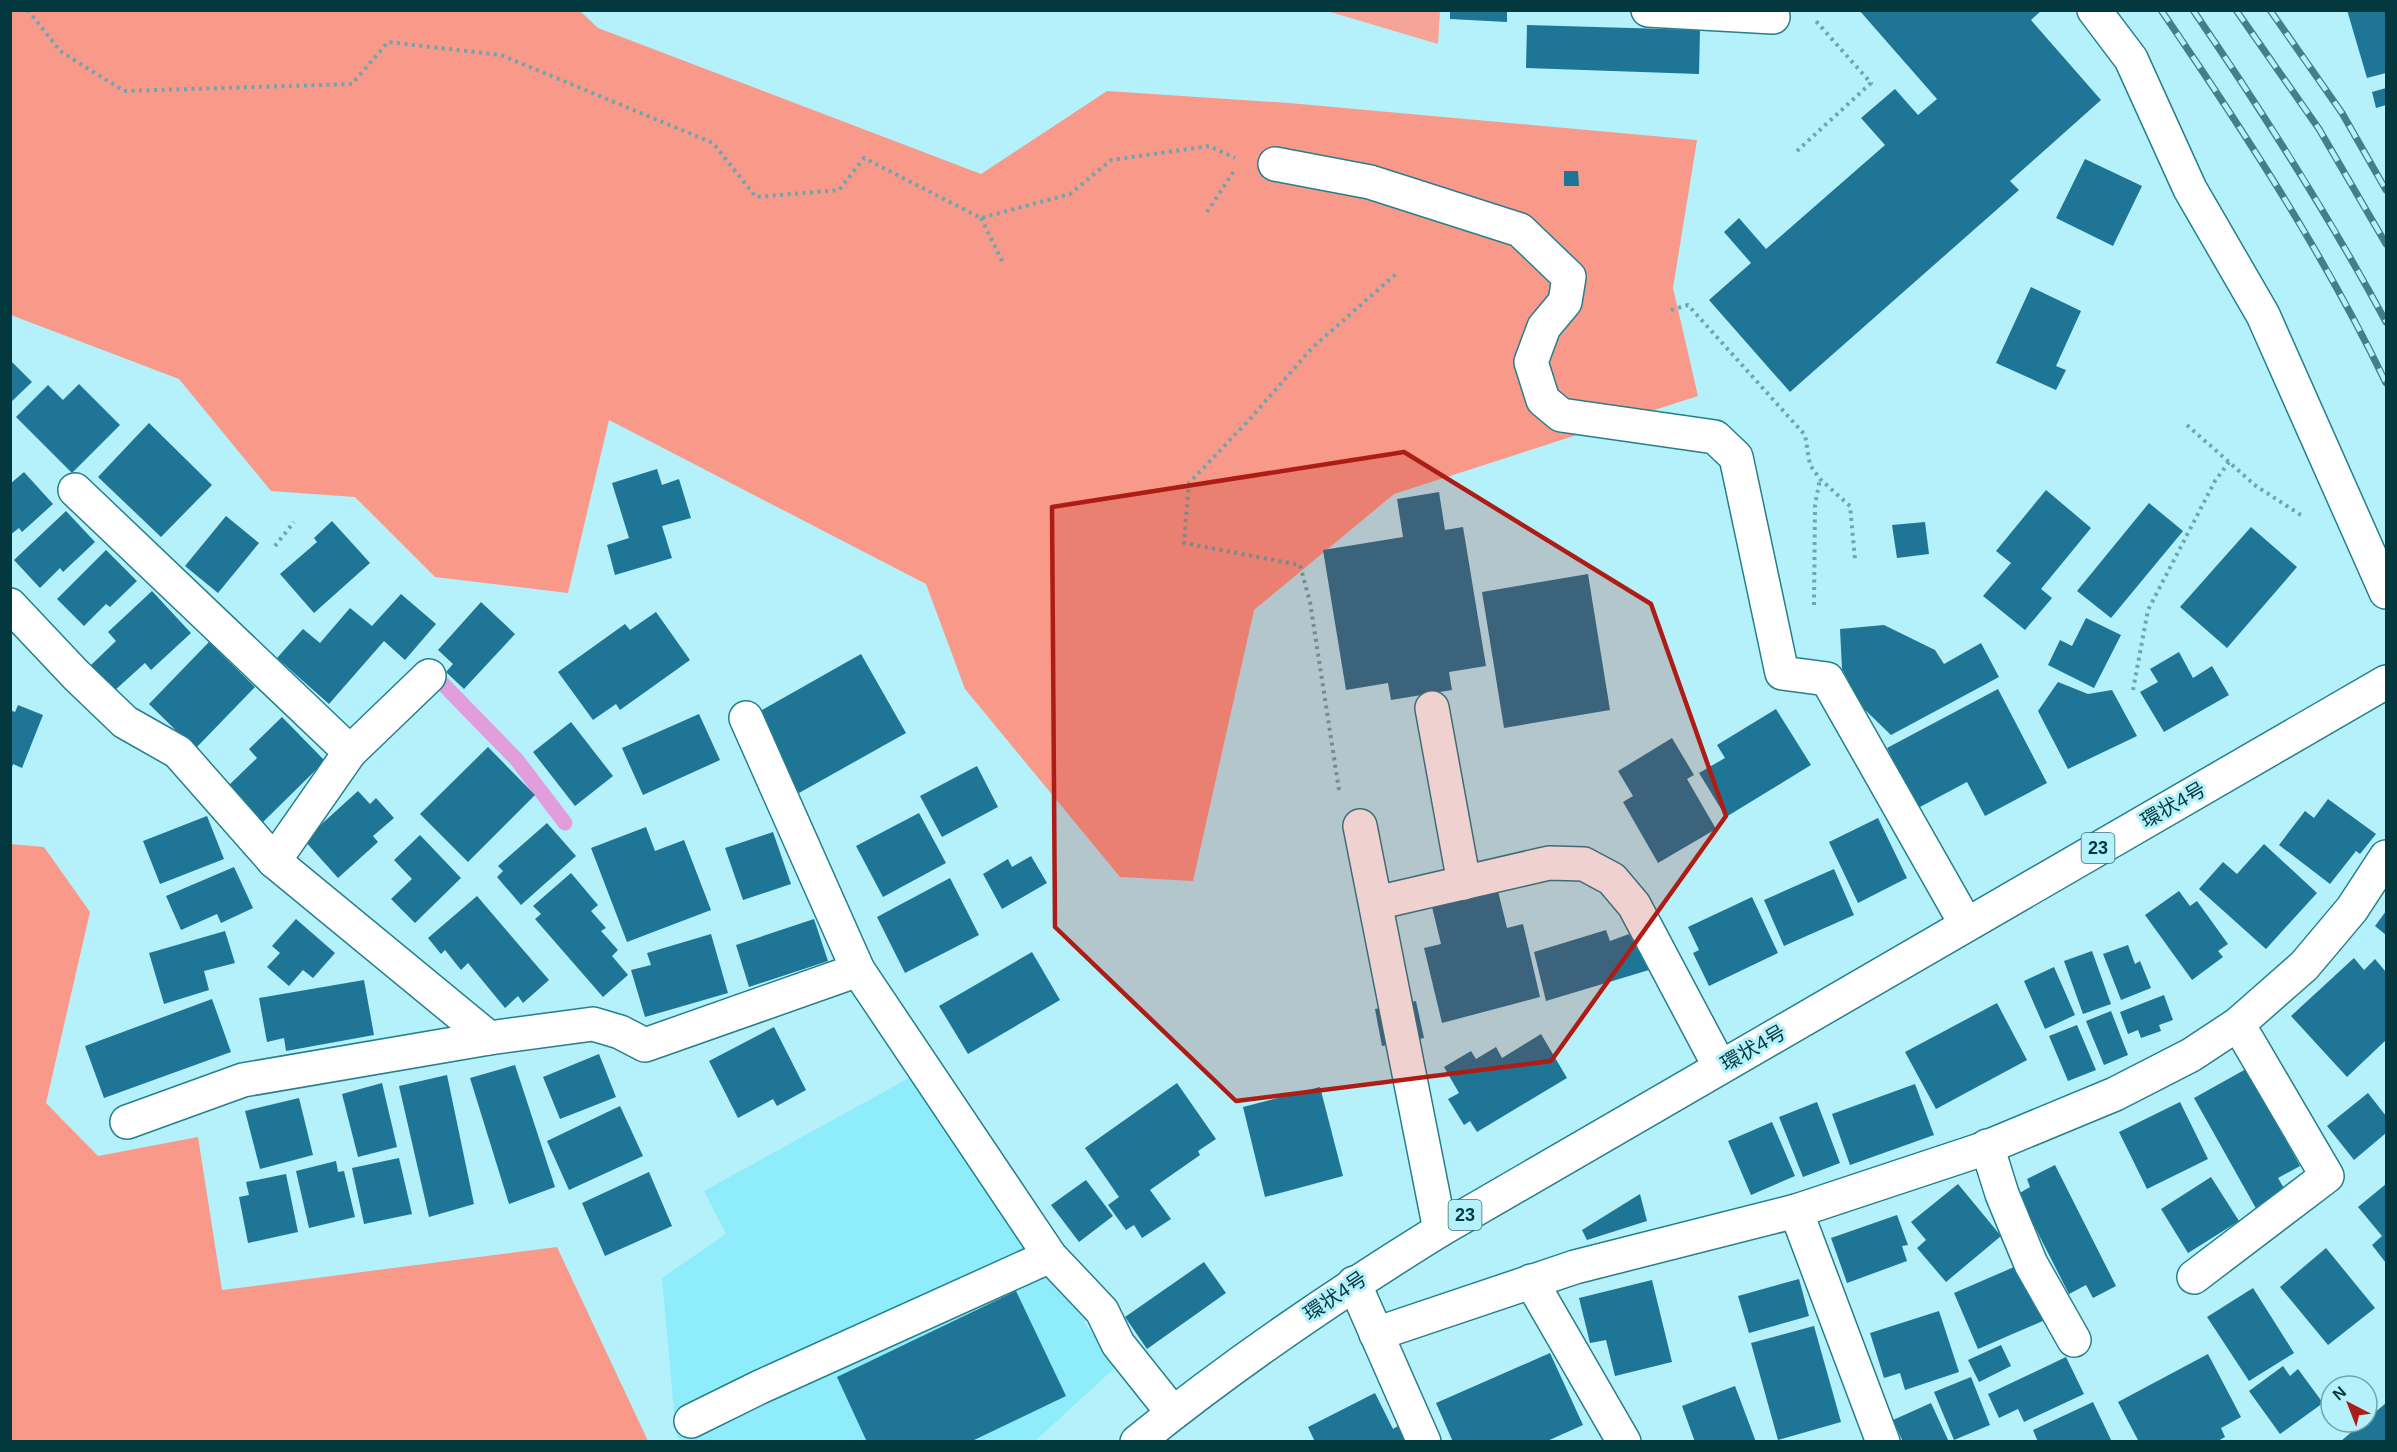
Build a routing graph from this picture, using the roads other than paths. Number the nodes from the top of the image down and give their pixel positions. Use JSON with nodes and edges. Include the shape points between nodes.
{"nodes":[{"id":1,"x":1648,"y":10,"type":"edge"},
{"id":2,"x":1767,"y":10,"type":"edge"},
{"id":3,"x":2094,"y":10,"type":"edge"},
{"id":4,"x":1275,"y":164,"type":"road end"},
{"id":5,"x":75,"y":490,"type":"dead end"},
{"id":6,"x":2386,"y":592,"type":"edge"},
{"id":7,"x":10,"y":605,"type":"edge"},
{"id":8,"x":429,"y":676,"type":"dead end"},
{"id":9,"x":2386,"y":682,"type":"edge"},
{"id":10,"x":1432,"y":708,"type":"dead end"},
{"id":11,"x":746,"y":718,"type":"dead end"},
{"id":12,"x":350,"y":752,"type":"junction"},
{"id":13,"x":1360,"y":826,"type":"road end"},
{"id":14,"x":2386,"y":856,"type":"edge"},
{"id":15,"x":274,"y":861,"type":"junction"},
{"id":16,"x":1464,"y":883,"type":"junction"},
{"id":17,"x":1376,"y":903,"type":"junction"},
{"id":18,"x":1966,"y":924,"type":"junction"},
{"id":19,"x":858,"y":970,"type":"junction"},
{"id":20,"x":2238,"y":1024,"type":"junction"},
{"id":21,"x":489,"y":1038,"type":"junction"},
{"id":22,"x":1720,"y":1067,"type":"junction"},
{"id":23,"x":127,"y":1122,"type":"dead end"},
{"id":24,"x":1987,"y":1146,"type":"junction"},
{"id":25,"x":1796,"y":1211,"type":"junction"},
{"id":26,"x":1440,"y":1230,"type":"junction"},
{"id":27,"x":1050,"y":1256,"type":"junction"},
{"id":28,"x":2194,"y":1277,"type":"dead end"},
{"id":29,"x":1532,"y":1281,"type":"junction"},
{"id":30,"x":1354,"y":1283,"type":"junction"},
{"id":31,"x":1376,"y":1334,"type":"junction"},
{"id":32,"x":2074,"y":1340,"type":"dead end"},
{"id":33,"x":1173,"y":1413,"type":"junction"},
{"id":34,"x":691,"y":1421,"type":"dead end"},
{"id":35,"x":1137,"y":1442,"type":"edge"},
{"id":36,"x":1424,"y":1442,"type":"edge"},
{"id":37,"x":1624,"y":1442,"type":"edge"},
{"id":38,"x":1883,"y":1442,"type":"edge"}],
"edges":[{"from":1,"to":2,"type":"street","via":[[1773,17]]},
{"from":3,"to":6,"type":"street","via":[[2131,59],[2190,189],[2263,315]]},
{"from":4,"to":18,"type":"street","via":[[1370,182],[1520,230],[1569,277],[1565,302],[1544,327],[1531,362],[1543,400],[1561,415],[1714,437],[1736,457],[1782,673],[1827,679]]},
{"from":5,"to":12,"type":"street"},
{"from":7,"to":15,"type":"street","via":[[125,722],[178,752]]},
{"from":8,"to":12,"type":"street"},
{"from":9,"to":18,"type":"street","name":"環状4号","number":"23"},
{"from":10,"to":16,"type":"street"},
{"from":11,"to":19,"type":"street"},
{"from":12,"to":15,"type":"street"},
{"from":13,"to":17,"type":"street"},
{"from":14,"to":20,"type":"street","via":[[2352,909],[2304,966]]},
{"from":15,"to":21,"type":"street"},
{"from":16,"to":17,"type":"street"},
{"from":16,"to":22,"type":"street","via":[[1549,863],[1584,864],[1612,879],[1634,905]]},
{"from":17,"to":26,"type":"street"},
{"from":18,"to":22,"type":"street","name":"環状4号","number":"23"},
{"from":19,"to":21,"type":"street","via":[[645,1045],[592,1024]]},
{"from":19,"to":27,"type":"street"},
{"from":20,"to":24,"type":"street","via":[[2191,1055],[2115,1094]]},
{"from":20,"to":28,"type":"street","via":[[2327,1176]]},
{"from":21,"to":23,"type":"street","via":[[243,1080]]},
{"from":22,"to":26,"type":"street","name":"環状4号","number":"23"},
{"from":24,"to":25,"type":"street"},
{"from":24,"to":32,"type":"street","via":[[2031,1264]]},
{"from":25,"to":29,"type":"street"},
{"from":25,"to":38,"type":"street"},
{"from":26,"to":30,"type":"street","name":"環状4号","number":"23"},
{"from":27,"to":33,"type":"street","via":[[1102,1311],[1118,1344]]},
{"from":27,"to":34,"type":"street"},
{"from":29,"to":31,"type":"street"},
{"from":29,"to":37,"type":"street"},
{"from":30,"to":31,"type":"street"},
{"from":30,"to":33,"type":"street","name":"環状4号","number":"23"},
{"from":31,"to":36,"type":"street"},
{"from":33,"to":35,"type":"street","name":"環状4号","number":"23"}]}
